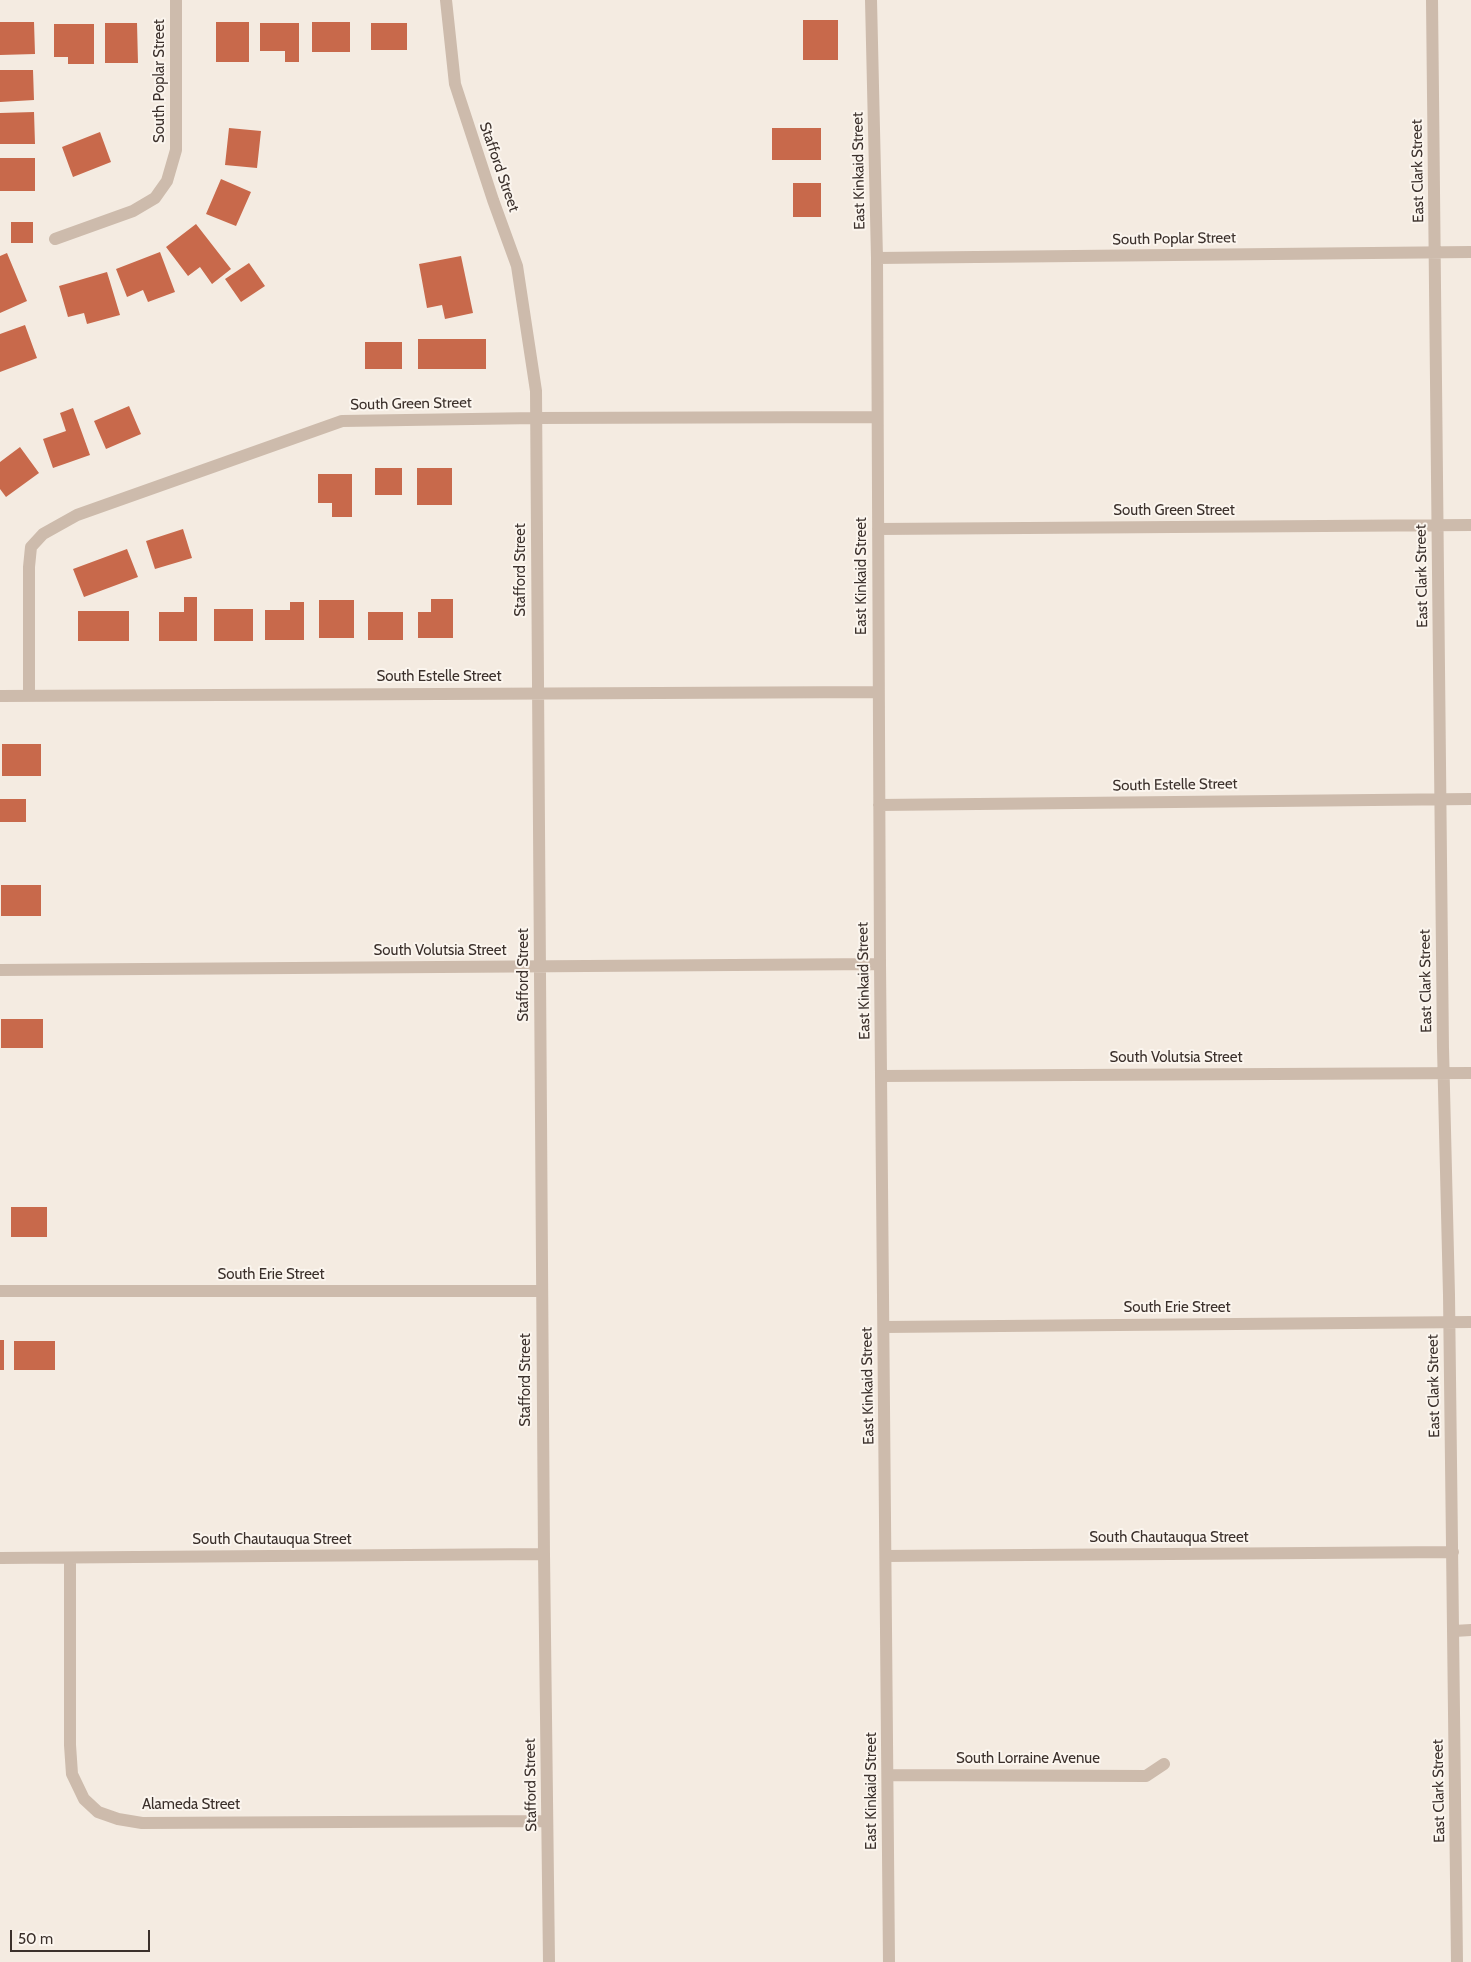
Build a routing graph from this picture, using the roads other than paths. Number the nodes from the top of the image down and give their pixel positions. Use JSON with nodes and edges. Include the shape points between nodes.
{"nodes":[{"id":1,"x":176,"y":0,"type":"edge"},
{"id":2,"x":446,"y":0,"type":"edge"},
{"id":3,"x":871,"y":0,"type":"edge"},
{"id":4,"x":1432,"y":0,"type":"edge"},
{"id":5,"x":55,"y":239,"type":"dead end"},
{"id":6,"x":1471,"y":252,"type":"edge"},
{"id":7,"x":1435,"y":253,"type":"junction"},
{"id":8,"x":876,"y":258,"type":"junction"},
{"id":9,"x":877,"y":417,"type":"junction"},
{"id":10,"x":536,"y":418,"type":"junction"},
{"id":11,"x":1438,"y":526,"type":"junction"},
{"id":12,"x":1471,"y":526,"type":"edge"},
{"id":13,"x":878,"y":529,"type":"junction"},
{"id":14,"x":878,"y":692,"type":"junction"},
{"id":15,"x":538,"y":693,"type":"junction"},
{"id":16,"x":0,"y":696,"type":"edge"},
{"id":17,"x":29,"y":696,"type":"junction"},
{"id":18,"x":1441,"y":799,"type":"junction"},
{"id":19,"x":1471,"y":799,"type":"edge"},
{"id":20,"x":879,"y":805,"type":"junction"},
{"id":21,"x":880,"y":964,"type":"junction"},
{"id":22,"x":540,"y":966,"type":"junction"},
{"id":23,"x":0,"y":970,"type":"edge"},
{"id":24,"x":1445,"y":1073,"type":"junction"},
{"id":25,"x":1471,"y":1073,"type":"edge"},
{"id":26,"x":881,"y":1076,"type":"junction"},
{"id":27,"x":0,"y":1291,"type":"edge"},
{"id":28,"x":542,"y":1291,"type":"junction"},
{"id":29,"x":1450,"y":1322,"type":"junction"},
{"id":30,"x":1471,"y":1322,"type":"edge"},
{"id":31,"x":884,"y":1327,"type":"junction"},
{"id":32,"x":1453,"y":1552,"type":"junction"},
{"id":33,"x":544,"y":1554,"type":"junction"},
{"id":34,"x":886,"y":1556,"type":"junction"},
{"id":35,"x":0,"y":1558,"type":"edge"},
{"id":36,"x":70,"y":1558,"type":"junction"},
{"id":37,"x":1471,"y":1630,"type":"edge"},
{"id":38,"x":1454,"y":1631,"type":"junction"},
{"id":39,"x":1164,"y":1764,"type":"dead end"},
{"id":40,"x":888,"y":1774,"type":"junction"},
{"id":41,"x":547,"y":1821,"type":"junction"},
{"id":42,"x":549,"y":1962,"type":"edge"},
{"id":43,"x":889,"y":1962,"type":"edge"},
{"id":44,"x":1457,"y":1962,"type":"edge"}],
"edges":[{"from":1,"to":5,"type":"street","name":"South Poplar Street","via":[[176,150],[166,181],[155,198],[133,211]]},
{"from":2,"to":10,"type":"street","name":"Stafford Street","via":[[455,84],[517,266],[536,391]]},
{"from":3,"to":8,"type":"street","name":"East Kinkaid Street"},
{"from":4,"to":7,"type":"street","name":"East Clark Street"},
{"from":6,"to":7,"type":"street","name":"South Poplar Street"},
{"from":7,"to":8,"type":"street","name":"South Poplar Street"},
{"from":7,"to":11,"type":"street","name":"East Clark Street"},
{"from":8,"to":9,"type":"street","name":"East Kinkaid Street"},
{"from":9,"to":10,"type":"street","name":"South Green Street"},
{"from":9,"to":13,"type":"street","name":"East Kinkaid Street"},
{"from":10,"to":15,"type":"street","name":"Stafford Street"},
{"from":10,"to":17,"type":"street","name":"South Green Street","via":[[342,421],[77,515],[56,526],[31,547]]},
{"from":11,"to":12,"type":"street","name":"South Green Street"},
{"from":11,"to":13,"type":"street","name":"South Green Street"},
{"from":11,"to":18,"type":"street","name":"East Clark Street"},
{"from":13,"to":14,"type":"street","name":"East Kinkaid Street"},
{"from":14,"to":15,"type":"street","name":"South Estelle Street"},
{"from":14,"to":20,"type":"street","name":"East Kinkaid Street"},
{"from":15,"to":17,"type":"street","name":"South Estelle Street"},
{"from":15,"to":22,"type":"street","name":"Stafford Street"},
{"from":16,"to":17,"type":"street","name":"South Estelle Street"},
{"from":18,"to":19,"type":"street","name":"South Estelle Street"},
{"from":18,"to":20,"type":"street","name":"South Estelle Street"},
{"from":18,"to":24,"type":"street","name":"East Clark Street"},
{"from":20,"to":21,"type":"street","name":"East Kinkaid Street"},
{"from":21,"to":22,"type":"street","name":"South Volutsia Street"},
{"from":21,"to":26,"type":"street","name":"East Kinkaid Street"},
{"from":22,"to":23,"type":"street","name":"South Volutsia Street"},
{"from":22,"to":28,"type":"street","name":"Stafford Street"},
{"from":24,"to":25,"type":"street","name":"South Volutsia Street"},
{"from":24,"to":26,"type":"street","name":"South Volutsia Street"},
{"from":24,"to":29,"type":"street","name":"East Clark Street"},
{"from":26,"to":31,"type":"street","name":"East Kinkaid Street"},
{"from":27,"to":28,"type":"street","name":"South Erie Street"},
{"from":28,"to":33,"type":"street","name":"Stafford Street"},
{"from":29,"to":30,"type":"street","name":"South Erie Street"},
{"from":29,"to":31,"type":"street","name":"South Erie Street"},
{"from":29,"to":32,"type":"street","name":"East Clark Street"},
{"from":31,"to":34,"type":"street","name":"East Kinkaid Street"},
{"from":32,"to":34,"type":"street","name":"South Chautauqua Street"},
{"from":32,"to":38,"type":"street","name":"East Clark Street"},
{"from":33,"to":36,"type":"street","name":"South Chautauqua Street"},
{"from":33,"to":41,"type":"street","name":"Stafford Street"},
{"from":34,"to":40,"type":"street","name":"East Kinkaid Street"},
{"from":35,"to":36,"type":"street","name":"South Chautauqua Street"},
{"from":36,"to":41,"type":"street","name":"Alameda Street","via":[[72,1774],[84,1799],[98,1812],[142,1823]]},
{"from":37,"to":38,"type":"street"},
{"from":38,"to":44,"type":"street","name":"East Clark Street"},
{"from":39,"to":40,"type":"street","name":"South Lorraine Avenue","via":[[1146,1776]]},
{"from":40,"to":43,"type":"street","name":"East Kinkaid Street"},
{"from":41,"to":42,"type":"street","name":"Stafford Street"}]}
